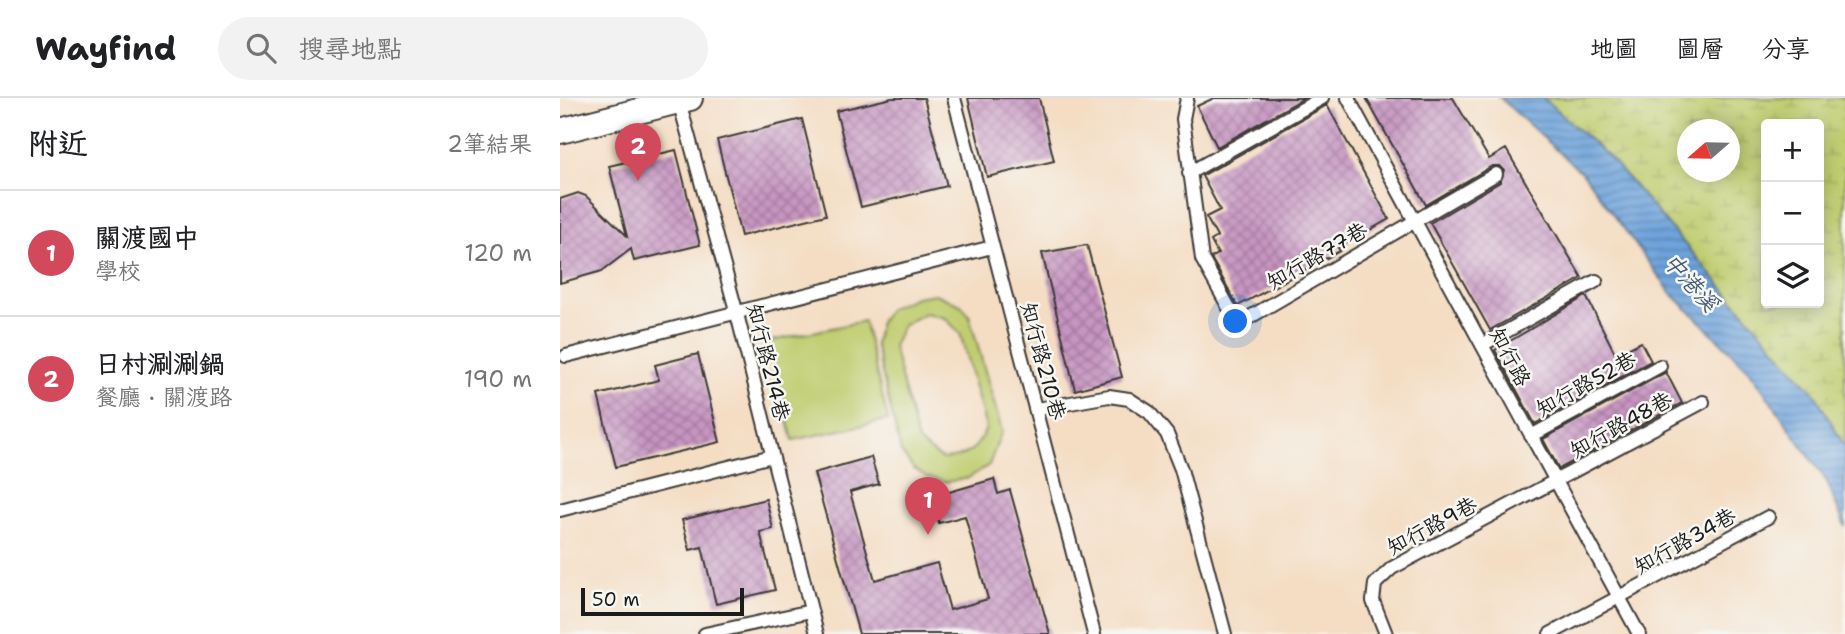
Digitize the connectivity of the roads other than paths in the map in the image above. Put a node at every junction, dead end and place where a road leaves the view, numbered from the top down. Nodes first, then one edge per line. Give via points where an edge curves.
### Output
1 (954, 98) edge
2 (1187, 98) edge
3 (1322, 98) edge
4 (1348, 98) edge
5 (684, 99) edge
6 (560, 131) edge
7 (1189, 173) junction
8 (1496, 174) dead end
9 (1415, 222) junction
10 (992, 247) junction
11 (1596, 281) dead end
12 (737, 314) junction
13 (1482, 345) junction
14 (566, 356) dead end
15 (1660, 366) dead end
16 (1703, 402) dead end
17 (1037, 408) junction
18 (1531, 436) junction
19 (772, 456) junction
20 (1557, 482) junction
21 (560, 510) edge
22 (1768, 517) dead end
23 (1620, 599) junction
24 (811, 611) junction
25 (705, 634) edge
26 (817, 634) edge
27 (1094, 634) edge
28 (1226, 634) edge
29 (1386, 634) edge
30 (1550, 634) edge
31 (1639, 634) edge

1 - 10 lane, 知行路210巷
2 - 7 lane via 1183,119
3 - 7 lane
4 - 9 lane, 知行路
5 - 6 street
5 - 12 lane, 知行路214巷
7 - 9 lane, 知行路77巷 via 1202,259 1238,324
8 - 9 lane, 知行路77巷
9 - 13 lane, 知行路
10 - 12 lane
10 - 17 lane, 知行路210巷
11 - 13 lane
12 - 14 lane
12 - 19 lane, 知行路214巷
13 - 18 lane, 知行路
15 - 18 lane, 知行路52巷
16 - 20 lane, 知行路48巷
17 - 27 lane, 知行路210巷
17 - 28 lane via 1109,396 1129,399 1149,412 1167,434 1181,469
18 - 20 lane, 知行路
19 - 21 lane
19 - 24 lane, 知行路214巷
20 - 23 lane, 知行路
20 - 29 lane, 知行路9巷 via 1392,568 1375,584 1373,601
22 - 23 lane, 知行路34巷
23 - 30 lane, 知行路34巷
23 - 31 lane, 知行路
24 - 25 lane
24 - 26 lane, 知行路214巷

